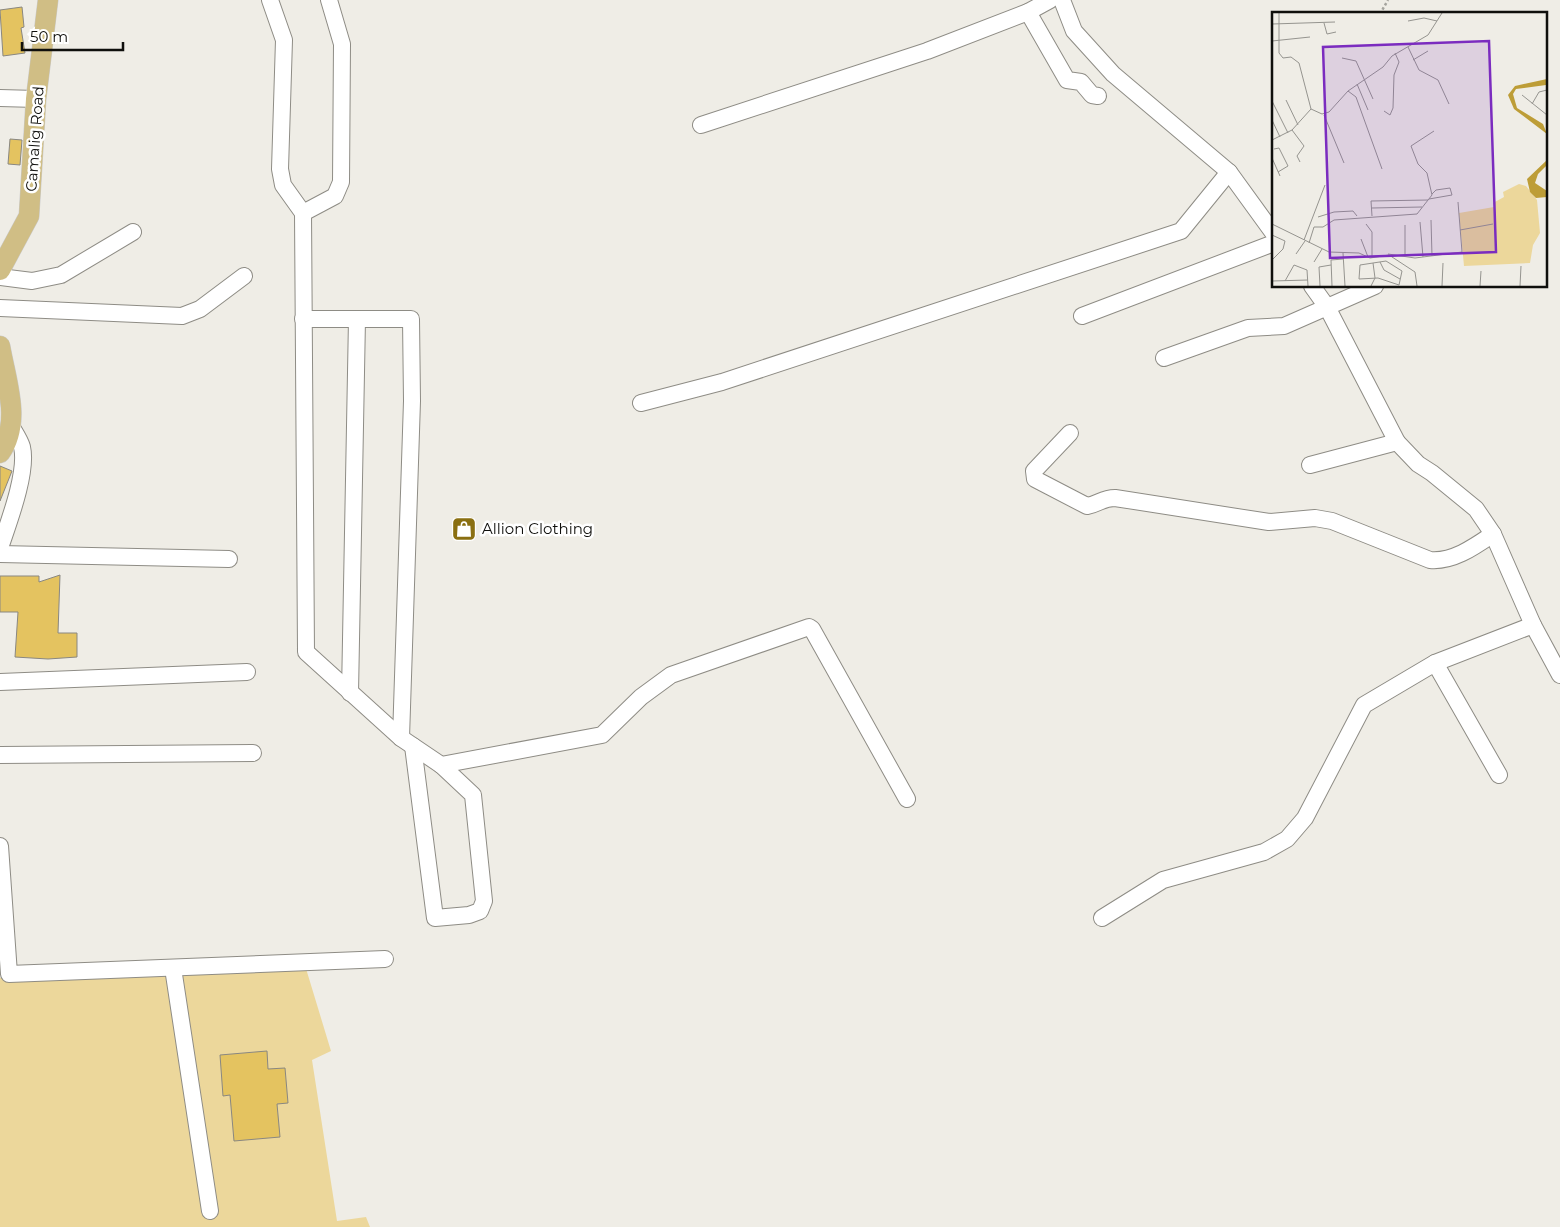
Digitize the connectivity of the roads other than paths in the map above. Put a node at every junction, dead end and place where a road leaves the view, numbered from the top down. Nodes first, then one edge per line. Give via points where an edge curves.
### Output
1 (48, 0) edge
2 (270, 0) edge
3 (329, 0) edge
4 (1050, 0) edge
5 (1062, 0) edge
6 (1028, 12) junction
7 (1098, 96) dead end
8 (0, 98) edge
9 (36, 99) junction
10 (701, 125) dead end
11 (1228, 172) junction
12 (303, 213) junction
13 (1272, 231) edge
14 (133, 232) dead end
15 (1272, 244) edge
16 (0, 270) edge
17 (244, 276) dead end
18 (0, 277) edge
19 (1313, 288) edge
20 (1370, 288) edge
21 (1327, 307) junction
22 (0, 308) edge
23 (1082, 316) dead end
24 (303, 319) junction
25 (357, 319) junction
26 (0, 346) edge
27 (1164, 358) dead end
28 (641, 403) dead end
29 (11, 426) junction
30 (1070, 432) dead end
31 (1397, 442) junction
32 (0, 453) edge
33 (1310, 465) dead end
34 (1493, 534) junction
35 (0, 548) edge
36 (0, 554) edge
37 (229, 559) dead end
38 (1533, 625) junction
39 (1435, 663) junction
40 (247, 672) dead end
41 (1560, 675) edge
42 (0, 682) edge
43 (350, 693) junction
44 (407, 742) junction
45 (253, 753) dead end
46 (0, 755) edge
47 (440, 765) junction
48 (1499, 775) dead end
49 (907, 799) dead end
50 (0, 846) edge
51 (1102, 918) dead end
52 (385, 959) dead end
53 (173, 968) junction
54 (210, 1211) dead end

1 - 9 main road, Camalig Road
2 - 12 street via 284,40 280,169 284,185
3 - 12 street via 342,44 341,182 335,196
4 - 6 street
5 - 11 street via 1074,31 1113,74
6 - 7 street via 1067,80 1081,82 1092,95
6 - 10 street via 927,50
8 - 9 street
9 - 16 main road, Camalig Road via 29,216
11 - 13 street
11 - 28 street via 1181,231 722,382
12 - 24 street
14 - 18 street via 61,275 32,281
15 - 23 street
17 - 22 street via 200,309 182,316
19 - 21 street
20 - 21 street
21 - 27 street via 1284,326 1248,328
21 - 31 street
24 - 25 street
24 - 43 street via 306,652
25 - 43 street
25 - 44 street via 411,319
26 - 29 main road
29 - 32 main road
29 - 35 street via 22,448 22,461 17,497
30 - 34 street via 1034,471 1035,479 1087,506 1095,505 1104,498 1115,498 1269,522 1315,518 1332,521 1430,560 1442,561 1473,548
31 - 33 street
31 - 34 street via 1418,464 1476,509
34 - 38 street
36 - 37 street
38 - 39 street
38 - 41 street
39 - 48 street
39 - 51 street via 1360,710 1305,818 1287,838 1264,852 1162,880
40 - 42 street
43 - 44 street
44 - 47 street
44 - 47 street via 435,918 469,915 480,911 484,902 473,795
45 - 46 street
47 - 49 street via 602,735 641,697 671,675 809,627
50 - 53 street via 9,974
52 - 53 street
53 - 54 street

